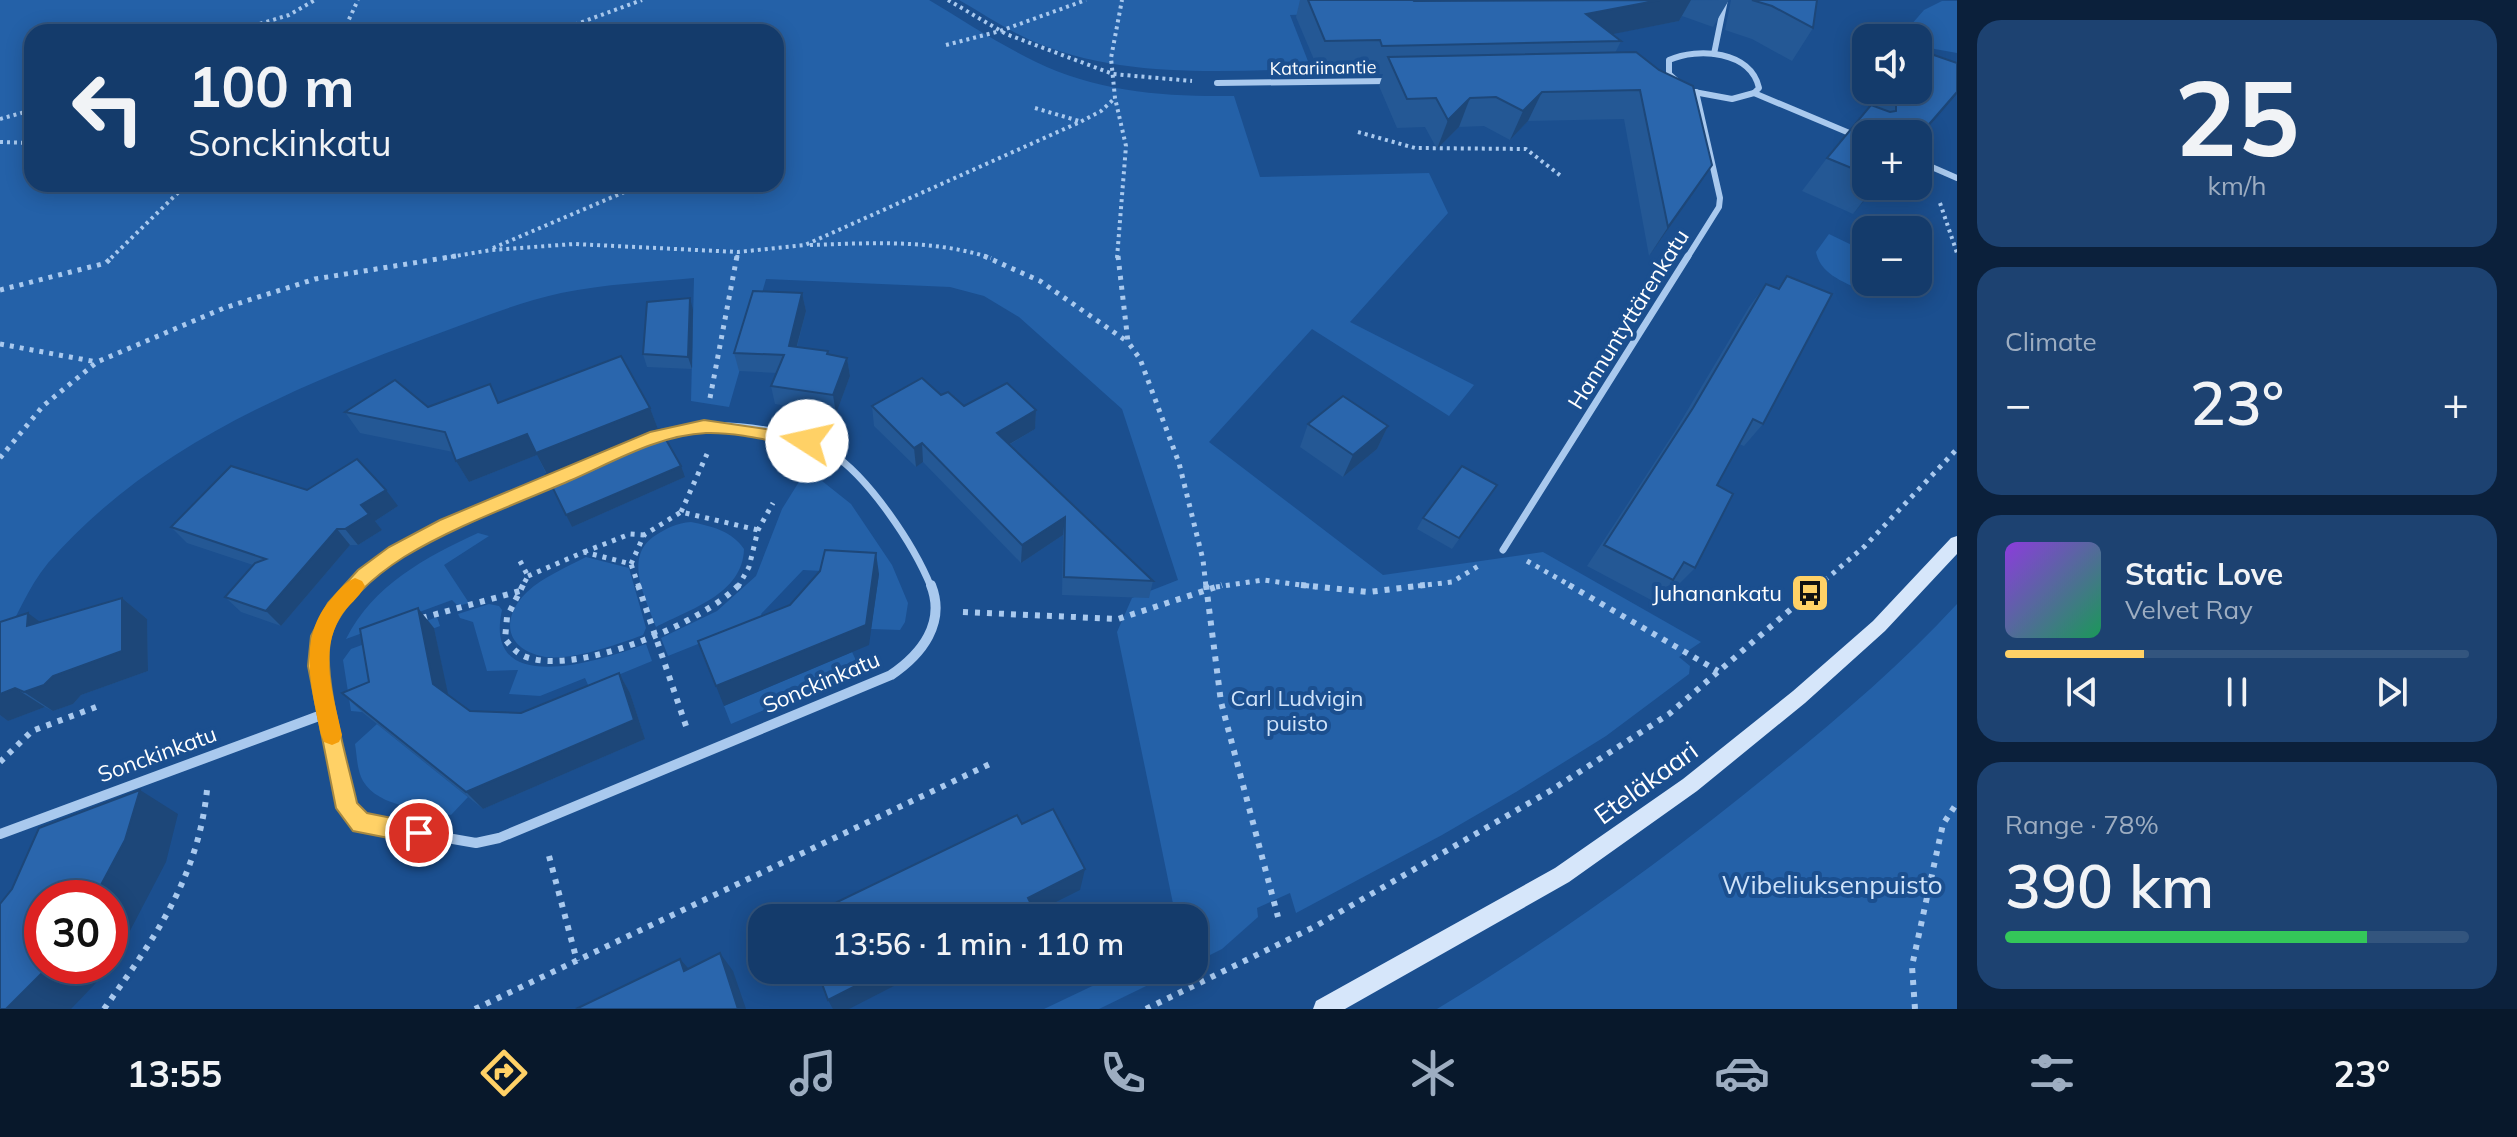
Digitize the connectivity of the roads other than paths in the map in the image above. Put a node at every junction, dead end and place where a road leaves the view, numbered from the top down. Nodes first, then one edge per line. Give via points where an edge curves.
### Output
1 (1725, 0) edge
2 (1714, 54) junction
3 (1654, 74) edge
4 (1669, 74) junction
5 (1394, 81) edge
6 (1217, 83) road end
7 (1696, 92) junction
8 (1754, 93) junction
9 (1852, 134) edge
10 (1932, 167) edge
11 (1954, 176) edge
12 (1957, 543) edge
13 (1503, 550) road end
14 (327, 713) junction
15 (0, 834) edge
16 (1324, 1009) edge

1 - 2 street
2 - 4 street via 1676,55 1667,66
2 - 8 street via 1739,62 1756,75 1759,88
3 - 4 street
4 - 7 street
5 - 6 street, Katariinantie
7 - 8 street via 1736,99
7 - 13 street, Hannuntyttärenkatu via 1719,207
8 - 9 street
10 - 11 street
12 - 16 main road, Eteläkaari via 1879,626 1690,785 1562,875
14 - 14 street, Sonckinkatu via 318,666 321,636 335,609 395,553 599,459 657,436 704,426 807,441 832,452 882,506 920,561 938,611 923,647 891,675 476,843 361,823 347,808
14 - 15 street, Sonckinkatu

